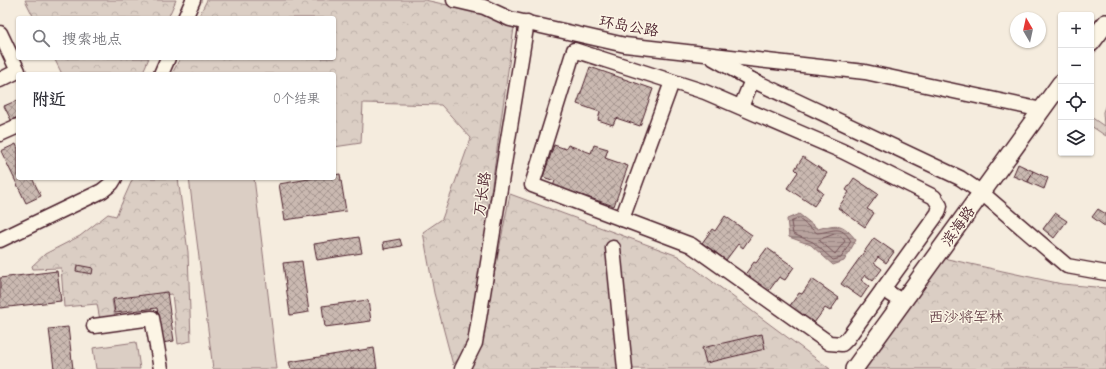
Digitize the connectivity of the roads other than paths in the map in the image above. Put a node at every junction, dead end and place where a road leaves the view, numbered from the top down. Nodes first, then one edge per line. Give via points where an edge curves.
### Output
1 (193, 0) edge
2 (454, 0) edge
3 (485, 4) edge
4 (186, 16) edge
5 (527, 22) junction
6 (1106, 23) edge
7 (0, 33) edge
8 (1094, 39) edge
9 (708, 55) junction
10 (167, 60) edge
11 (161, 72) edge
12 (0, 80) edge
13 (752, 80) junction
14 (672, 82) junction
15 (1060, 84) edge
16 (741, 107) junction
17 (1042, 110) junction
18 (16, 127) edge
19 (0, 134) edge
20 (114, 180) edge
21 (982, 193) junction
22 (622, 219) junction
23 (0, 240) edge
24 (613, 248) dead end
25 (1106, 273) edge
26 (883, 289) junction
27 (903, 302) junction
28 (94, 326) dead end
29 (161, 369) edge
30 (462, 369) edge
31 (624, 369) edge
32 (854, 369) edge

1 - 4 street
2 - 3 street, 环岛公路
3 - 5 street, 环岛公路 via 510,19
5 - 9 street, 环岛公路 via 625,45
5 - 30 street, 万长路 via 475,343
6 - 8 main road
7 - 12 street via 18,71
9 - 13 street
9 - 17 street, 环岛公路 via 865,72
10 - 11 street
13 - 16 street
13 - 21 street via 960,178
14 - 16 street
14 - 22 street
14 - 22 street via 574,50 532,185
15 - 17 main road, 滨海路
16 - 26 street via 842,151 938,200 938,213
17 - 21 main road, 滨海路
18 - 19 street
20 - 23 street via 102,191
21 - 25 street via 1067,266
21 - 27 main road, 滨海路
22 - 26 street via 691,245 829,343 842,344
24 - 31 street
26 - 27 street
27 - 32 main road, 滨海路
28 - 29 street via 152,318

